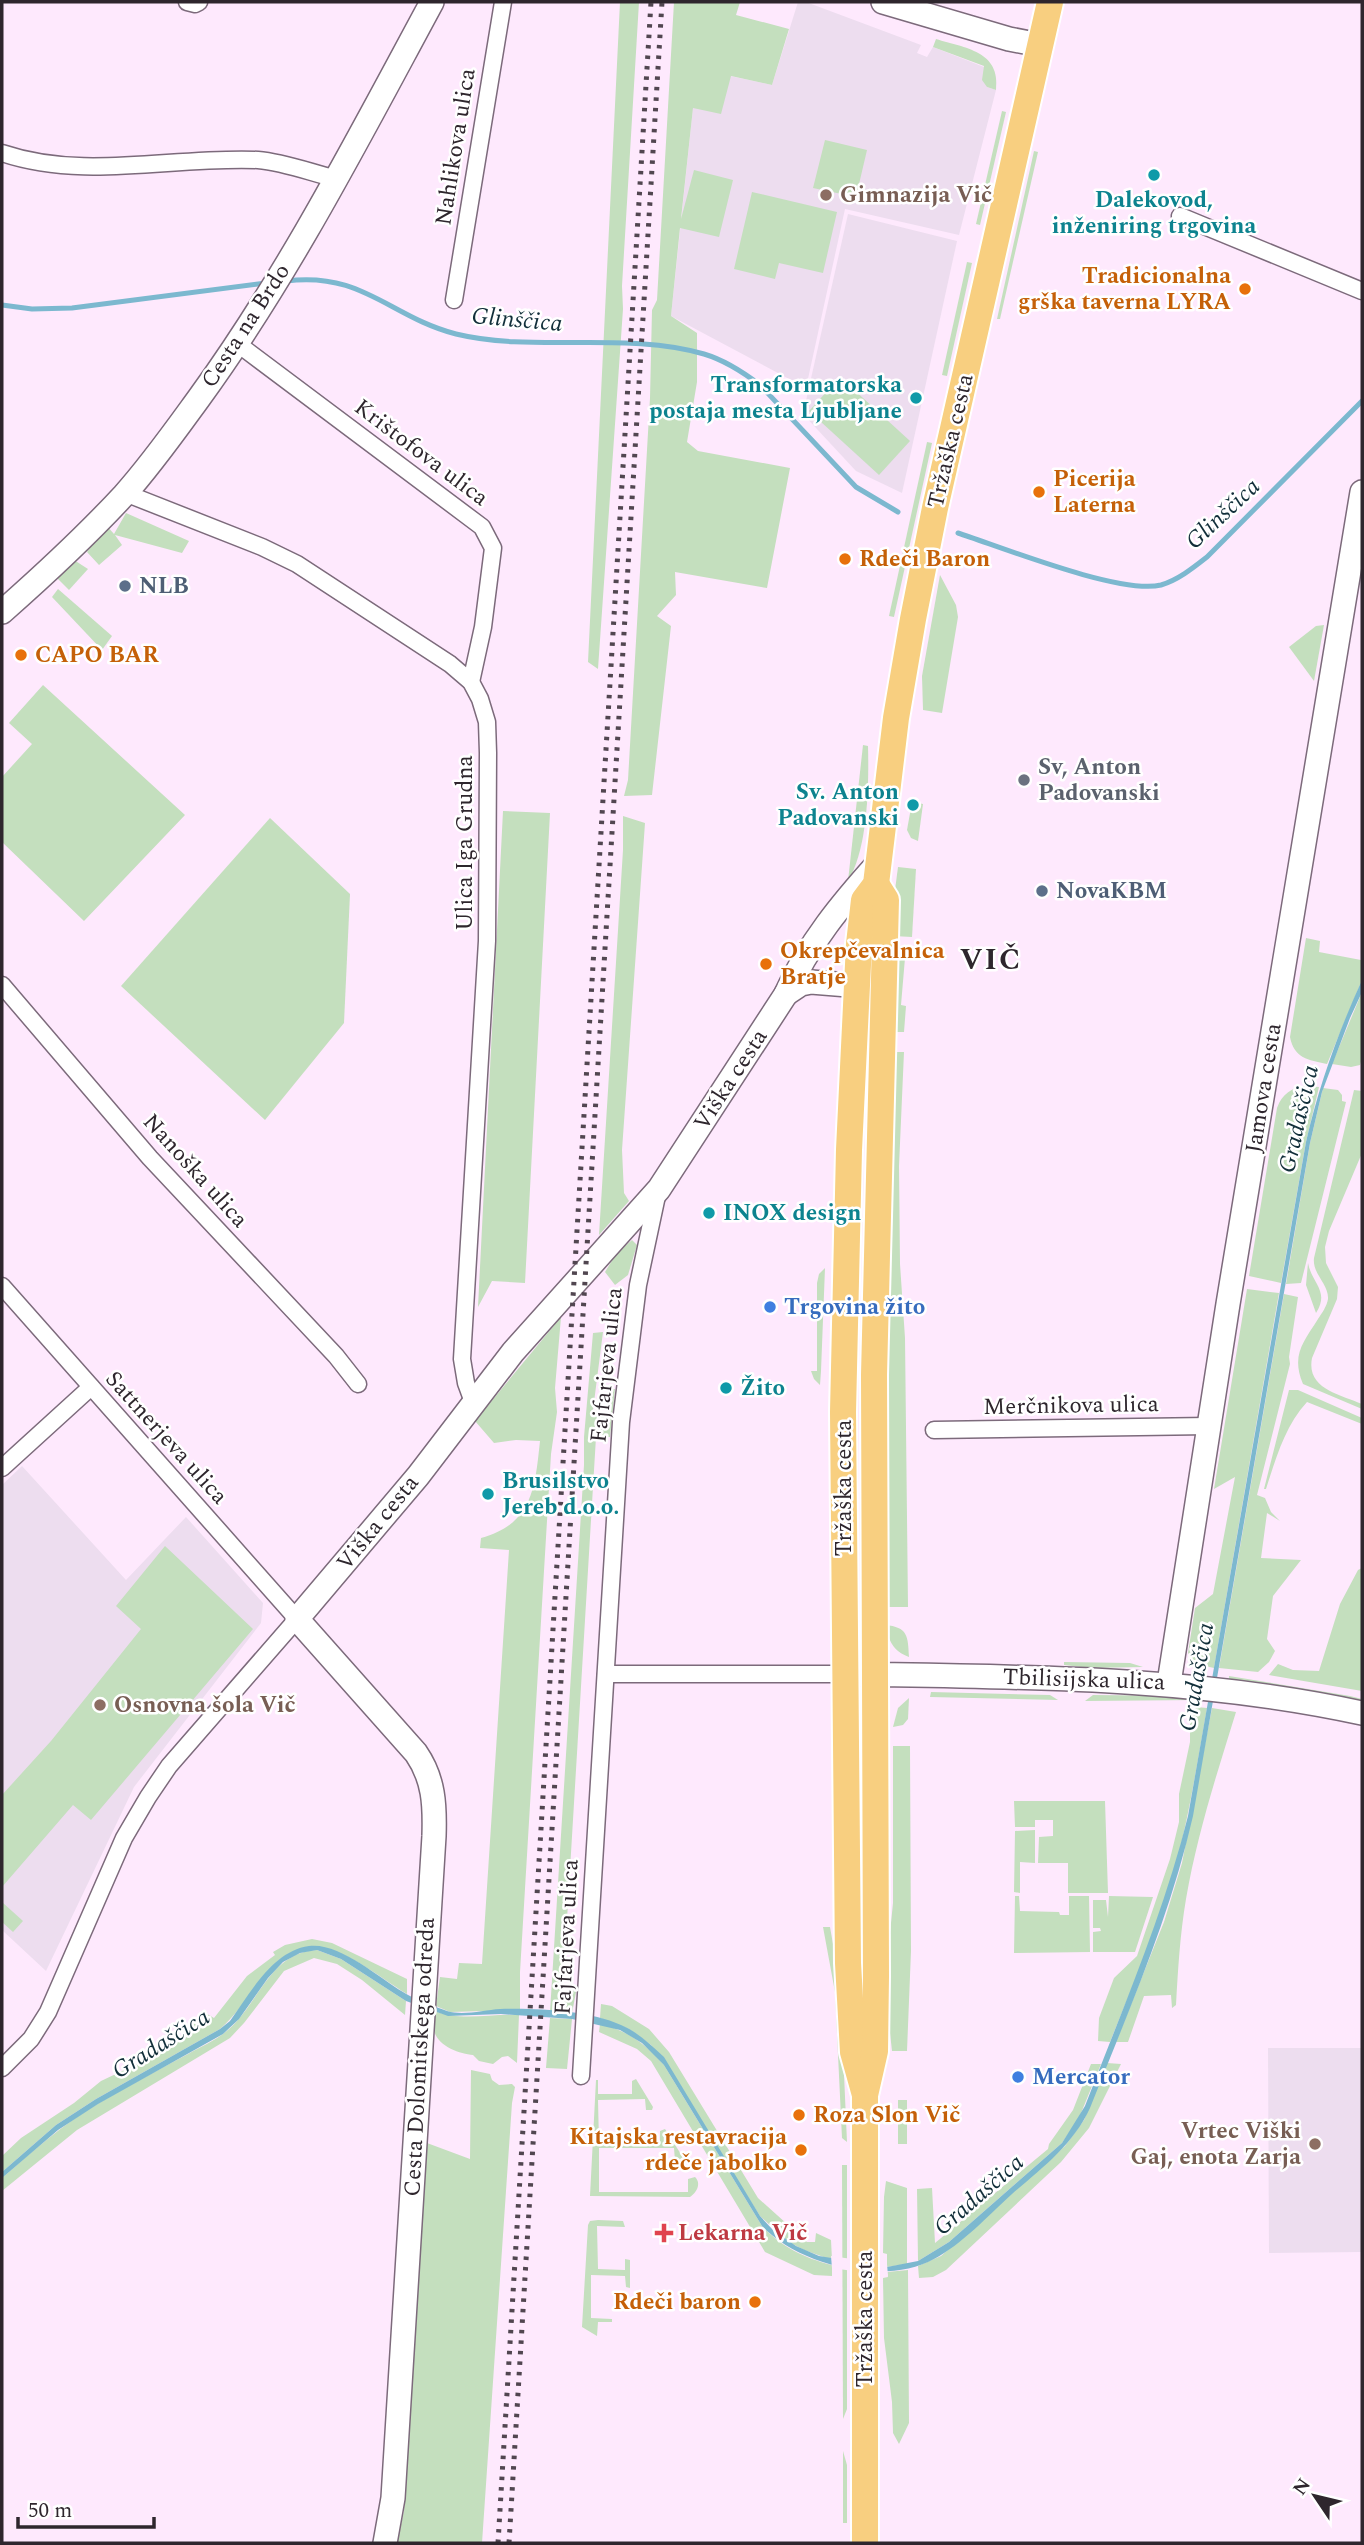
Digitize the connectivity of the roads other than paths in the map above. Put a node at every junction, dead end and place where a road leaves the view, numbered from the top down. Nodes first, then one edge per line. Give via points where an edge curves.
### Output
1 (187, 2) edge
2 (199, 2) edge
3 (432, 2) edge
4 (503, 2) edge
5 (883, 2) edge
6 (1050, 2) edge
7 (1040, 45) junction
8 (2, 153) edge
9 (337, 179) junction
10 (1180, 216) dead end
11 (1362, 291) edge
12 (454, 300) dead end
13 (238, 344) junction
14 (1362, 492) edge
15 (125, 493) junction
16 (3, 609) edge
17 (471, 682) junction
18 (878, 873) junction
19 (2, 985) edge
20 (856, 985) junction
21 (884, 988) junction
22 (786, 995) junction
23 (659, 1189) junction
24 (2, 1286) edge
25 (358, 1384) dead end
26 (91, 1387) junction
27 (473, 1402) junction
28 (1209, 1426) junction
29 (934, 1430) dead end
30 (4, 1463) edge
31 (297, 1619) junction
32 (606, 1674) junction
33 (845, 1674) junction
34 (875, 1675) junction
35 (1169, 1683) junction
36 (1362, 1713) edge
37 (2, 2068) edge
38 (581, 2076) dead end
39 (865, 2095) junction
40 (385, 2543) edge
41 (865, 2543) edge

1 - 2 street
3 - 9 street, Cesta na Brdo
4 - 12 street, Nahlikova ulica
5 - 7 street
6 - 7 main road, Tržaška cesta
7 - 18 main road, Tržaška cesta via 916,606 896,719
8 - 9 street via 23,160 93,167 262,160
9 - 13 street, Cesta na Brdo
10 - 11 street
13 - 15 street, Cesta na Brdo
13 - 17 street, Krištofova ulica via 482,527 493,548
14 - 28 street, Jamova cesta
15 - 16 street, Cesta na Brdo
15 - 17 street, Ulica Iga Grudna via 297,564
17 - 27 street, Ulica Iga Grudna via 486,722 489,856 462,1359
18 - 20 main road, Tržaška cesta via 864,900
18 - 21 main road, Tržaška cesta via 886,900
18 - 22 street, Viška cesta via 834,914 799,964
19 - 25 street, Nanoška ulica via 150,1158
20 - 21 street
20 - 22 street via 804,982
20 - 33 main road, Tržaška cesta via 843,1399
21 - 34 main road, Tržaška cesta via 874,1375
22 - 23 street, Viška cesta
23 - 27 street, Viška cesta via 539,1321
23 - 32 street, Fajfarjeva ulica via 638,1285 627,1368
24 - 26 street, Sattnerjeva ulica
26 - 30 street
26 - 31 street, Sattnerjeva ulica
27 - 31 street, Viška cesta via 418,1476
28 - 29 street, Merčnikova ulica
28 - 35 street, Jamova cesta
31 - 37 street, Viška cesta via 169,1766 148,1797 124,1838 48,2012 31,2039
31 - 40 street, Cesta Dolomitskega odreda via 421,1761 434,1798 394,2490
32 - 33 street
32 - 38 street, Fajfarjeva ulica
33 - 34 street, Tbilisijska ulica
33 - 39 main road, Tržaška cesta via 850,2002 853,2052
34 - 35 street, Tbilisijska ulica
34 - 39 main road, Tržaška cesta via 875,2051
35 - 36 street, Tbilisijska ulica
39 - 41 main road, Tržaška cesta

